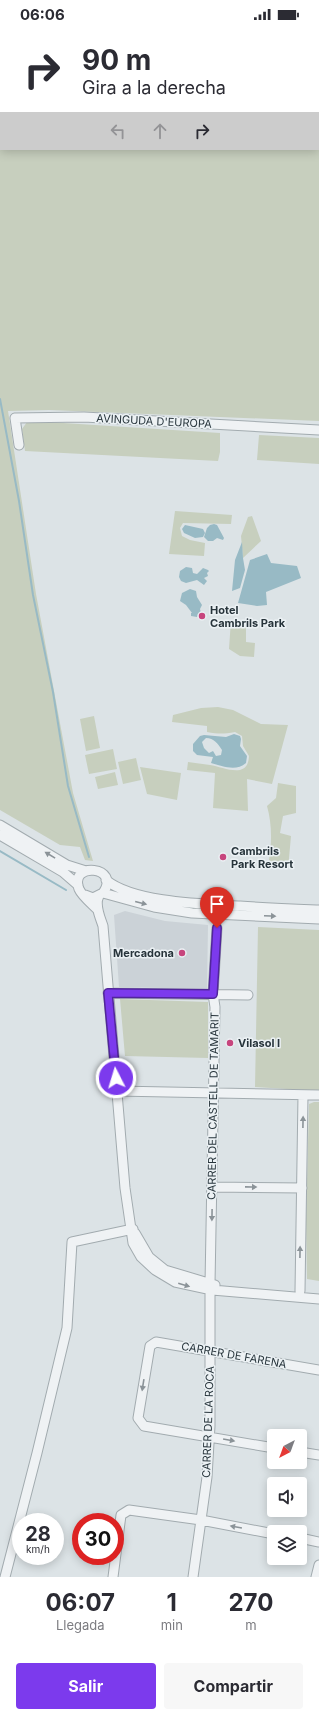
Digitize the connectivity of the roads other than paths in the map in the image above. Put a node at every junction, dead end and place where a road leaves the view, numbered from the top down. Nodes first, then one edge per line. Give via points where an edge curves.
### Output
1 (319, 430) edge
2 (19, 445) dead end
3 (0, 825) edge
4 (0, 835) edge
5 (86, 871) junction
6 (106, 880) junction
7 (78, 885) junction
8 (101, 894) junction
9 (84, 895) junction
10 (319, 910) edge
11 (98, 912) junction
12 (319, 919) edge
13 (217, 928) dead end
14 (108, 993) junction
15 (213, 994) junction
16 (248, 995) dead end
17 (117, 1092) junction
18 (214, 1093) junction
19 (303, 1095) junction
20 (319, 1095) edge
21 (212, 1187) junction
22 (302, 1188) junction
23 (132, 1229) junction
24 (210, 1287) junction
25 (300, 1291) junction
26 (319, 1293) edge
27 (319, 1299) edge
28 (210, 1351) junction
29 (319, 1370) edge
30 (210, 1437) junction
31 (267, 1447) edge
32 (307, 1453) edge
33 (319, 1455) edge
34 (201, 1520) junction
35 (267, 1533) edge
36 (307, 1539) edge
37 (319, 1542) edge
38 (319, 1564) edge
39 (5, 1577) edge
40 (113, 1577) edge
41 (193, 1577) edge
42 (316, 1577) edge

1 - 2 street, AVINGUDA D'EUROPA via 84,417 15,418
5 -> 3 street via 67,865
4 - 7 street via 63,872
5 - 6 street via 98,871
5 - 7 street via 79,878
6 - 8 street via 106,887
6 - 10 street via 115,887 129,892 174,902
7 - 9 street
8 - 9 street via 90,898
8 - 11 street via 97,900
8 -> 12 street via 154,907 192,912
9 - 11 street
11 - 14 street via 103,926
13 - 15 street, CARRER DEL CASTELL DE TAMARIT
14 - 15 street
14 - 17 street
15 - 16 street
15 - 18 street, CARRER DEL CASTELL DE TAMARIT
17 - 18 street
17 - 23 street via 128,1216
18 - 19 street
18 - 21 street, CARRER DEL CASTELL DE TAMARIT
19 - 20 street
22 -> 19 street
21 -> 22 street
21 -> 24 street, CARRER DEL CASTELL DE TAMARIT
25 -> 22 street
23 - 24 street via 133,1243 141,1257 155,1270 175,1282
23 - 39 street via 72,1242 67,1328
24 - 25 street
24 - 27 street
24 - 28 street, CARRER DE LA ROCA
25 - 26 street
28 - 29 street, CARRER DE FARENA
28 - 30 street, CARRER DE LA ROCA
28 -> 30 street, CARRER DE FARENA via 156,1342 150,1346 138,1418 144,1426
30 -> 31 street
30 - 34 street, CARRER DE LA ROCA
32 - 33 street
35 -> 34 street
34 - 40 street via 129,1510 121,1515
34 - 41 street, CARRER DE LA ROCA
36 - 37 street
38 - 42 street

